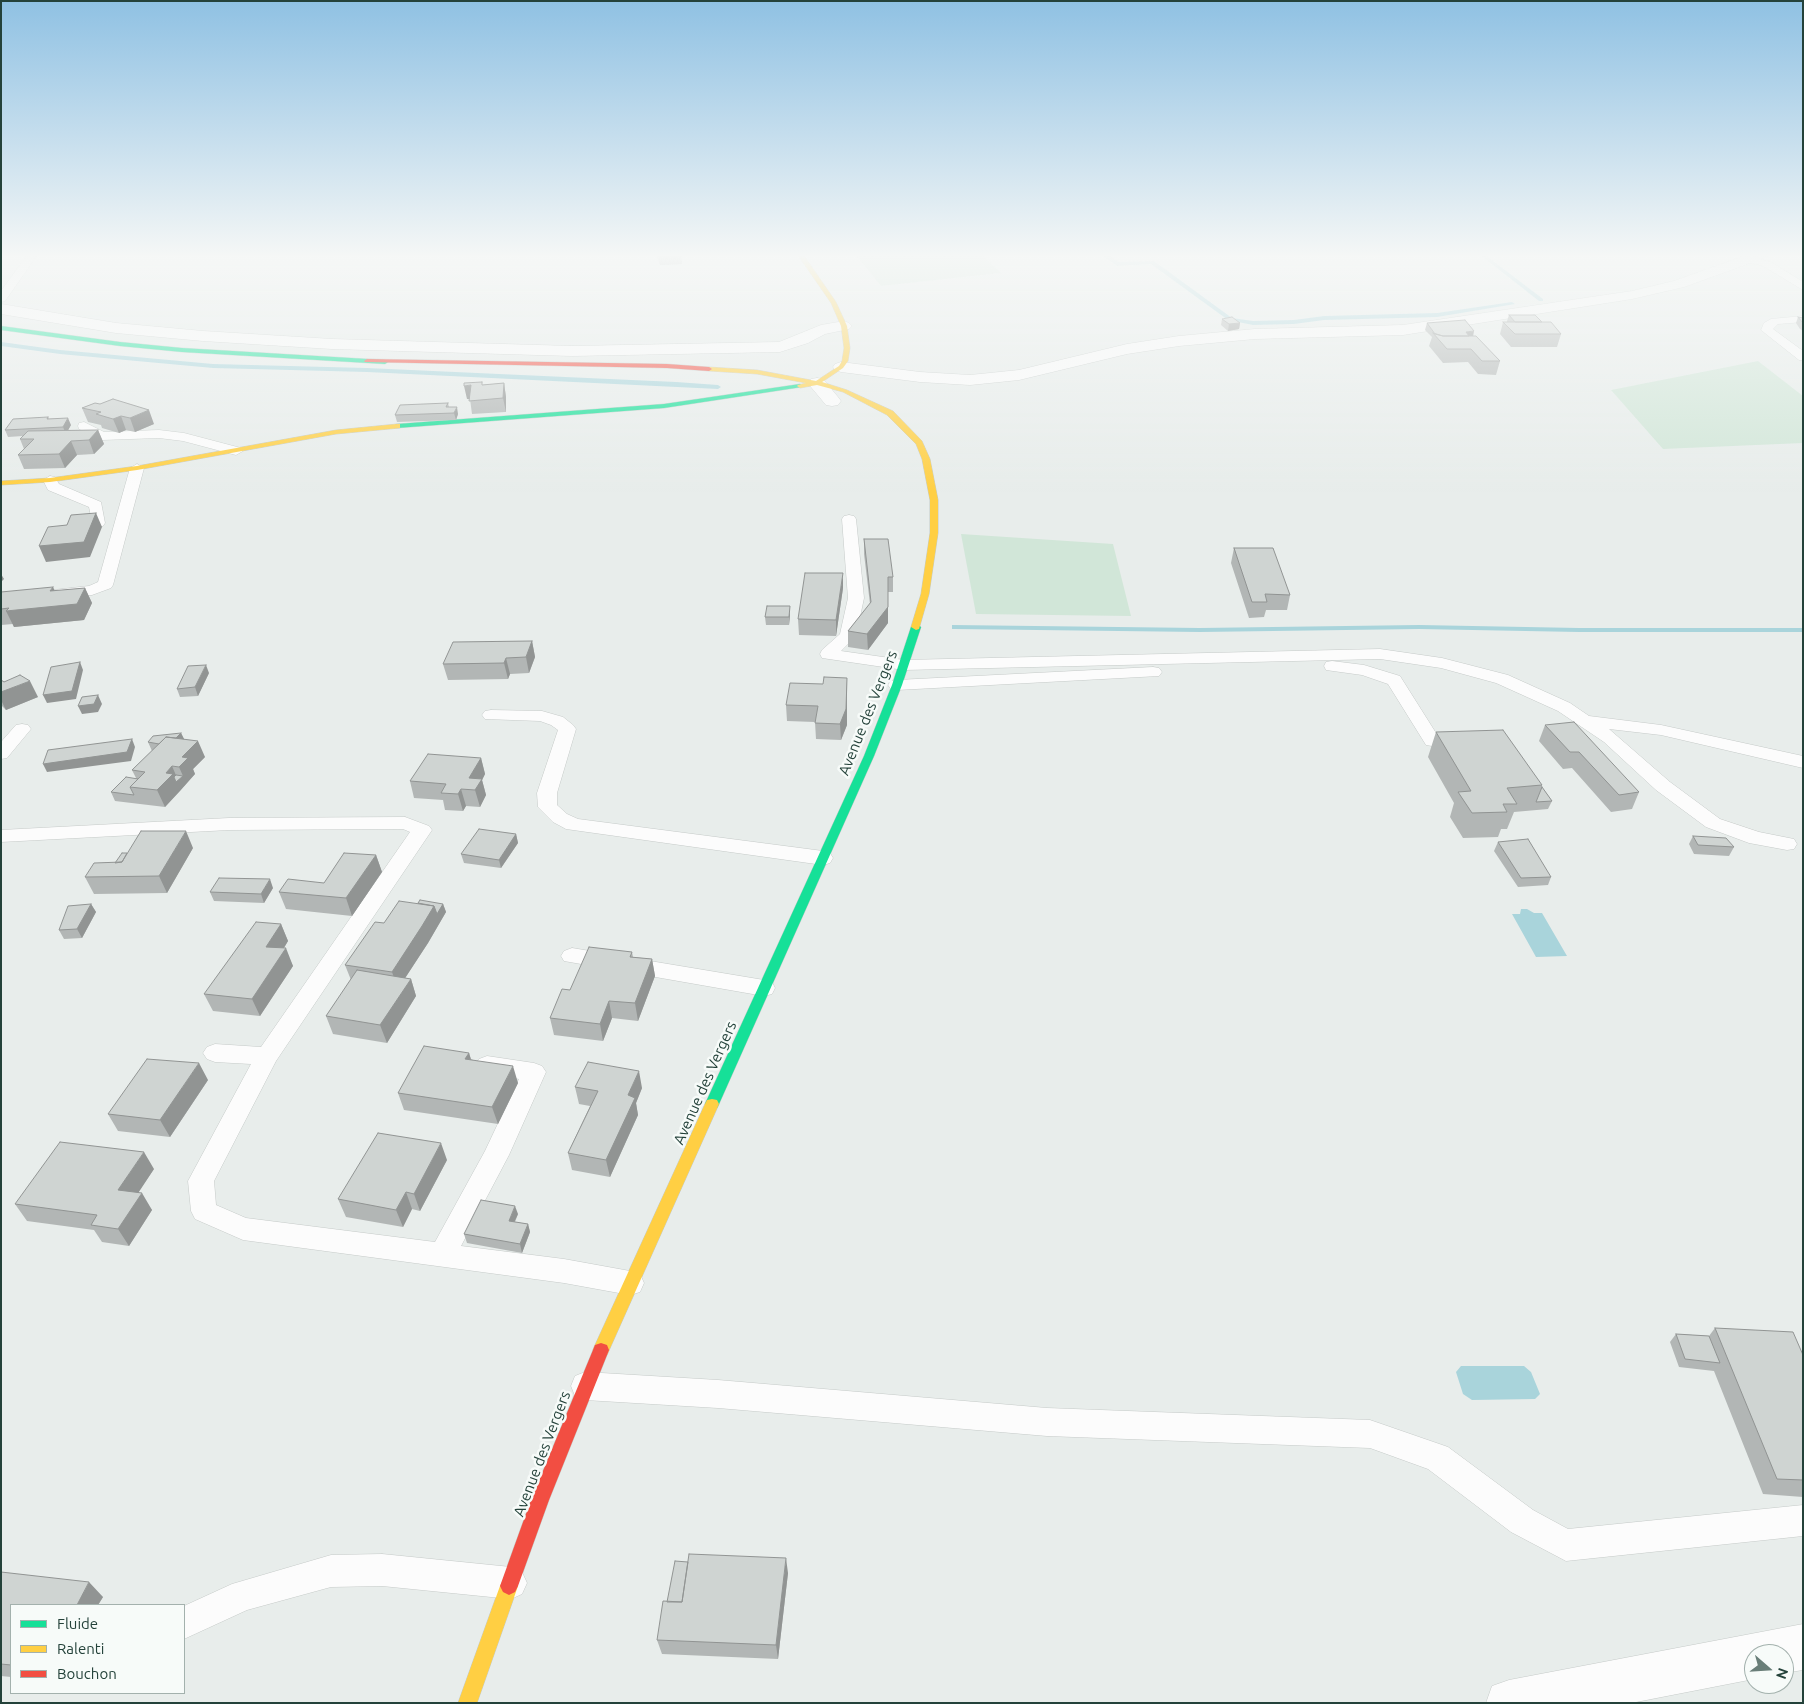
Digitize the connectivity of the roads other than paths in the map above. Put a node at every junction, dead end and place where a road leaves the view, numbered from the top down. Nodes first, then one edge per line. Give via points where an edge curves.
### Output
1 (46, 334) edge
2 (176, 334) edge
3 (814, 334) edge
4 (845, 334) edge
5 (1273, 334) edge
6 (1772, 334) edge
7 (1803, 356) edge
8 (367, 361) junction
9 (841, 367) junction
10 (817, 383) junction
11 (789, 388) junction
12 (839, 404) joint
13 (84, 426) edge
14 (236, 451) junction
15 (137, 468) junction
16 (50, 480) junction
17 (1, 483) edge
18 (922, 502) dead end
19 (849, 519) dead end
20 (98, 523) dead end
21 (930, 552) junction
22 (46, 594) edge
23 (904, 665) junction
24 (896, 685) junction
25 (491, 715) dead end
26 (1584, 720) junction
27 (22, 729) dead end
28 (1432, 741) dead end
29 (1, 754) edge
30 (1803, 762) edge
31 (1, 836) edge
32 (1787, 844) dead end
33 (823, 858) junction
34 (572, 956) dead end
35 (764, 988) junction
36 (215, 1053) dead end
37 (267, 1056) junction
38 (484, 1065) edge
39 (442, 1256) junction
40 (630, 1283) junction
41 (585, 1386) junction
42 (1803, 1520) edge
43 (511, 1583) junction
44 (185, 1623) edge
45 (497, 1623) junction
46 (1744, 1658) edge
47 (486, 1685) dead end
48 (467, 1703) edge
49 (1508, 1703) edge

1 - 8 main road via 174,349
2 - 3 street via 332,344 644,351 780,347
4 - 9 main road via 847,355
5 - 9 street via 1127,349 1019,375 970,380
6 - 7 lane
8 - 10 main road via 667,366 757,372
8 - 11 main road via 716,377
9 - 10 main road
10 - 11 main road
10 - 12 street
10 - 21 main road via 845,391 890,413 918,443 930,473 934,500 934,533
11 - 12 main road
11 - 14 main road via 664,406 336,432
13 - 14 lane via 102,436 167,435
14 - 15 main road
15 - 16 main road
15 - 22 lane via 105,586
16 - 17 main road
16 - 20 lane via 53,487 96,505
18 - 21 main road
19 - 23 lane via 856,598 848,636 828,654
21 - 23 main road, Avenue des Vergers via 926,594
23 - 24 main road, Avenue des Vergers
23 - 26 lane via 1380,654 1442,663 1502,679 1564,707
24 - 28 lane via 1305,665 1342,666 1394,680
24 - 33 main road, Avenue des Vergers
25 - 33 lane via 542,716 557,720 567,729 547,793 548,807 573,825
26 - 30 lane via 1660,730
26 - 32 lane via 1713,823 1756,838
27 - 29 lane
31 - 37 lane via 229,824 405,823 422,830
33 - 35 main road, Avenue des Vergers
34 - 35 lane
35 - 40 main road, Avenue des Vergers
36 - 37 lane
37 - 39 lane via 201,1180 204,1211 243,1229
38 - 39 lane via 534,1072 496,1155
39 - 40 lane
40 - 41 main road, Avenue des Vergers
41 - 42 lane via 1047,1422 1370,1434 1437,1457 1522,1521 1566,1545
41 - 43 main road, Avenue des Vergers
43 - 44 lane via 382,1570 331,1571 243,1595
43 - 45 main road, Avenue des Vergers
45 - 47 main road, Avenue des Vergers
45 - 48 main road, Avenue des Vergers
46 - 49 street

